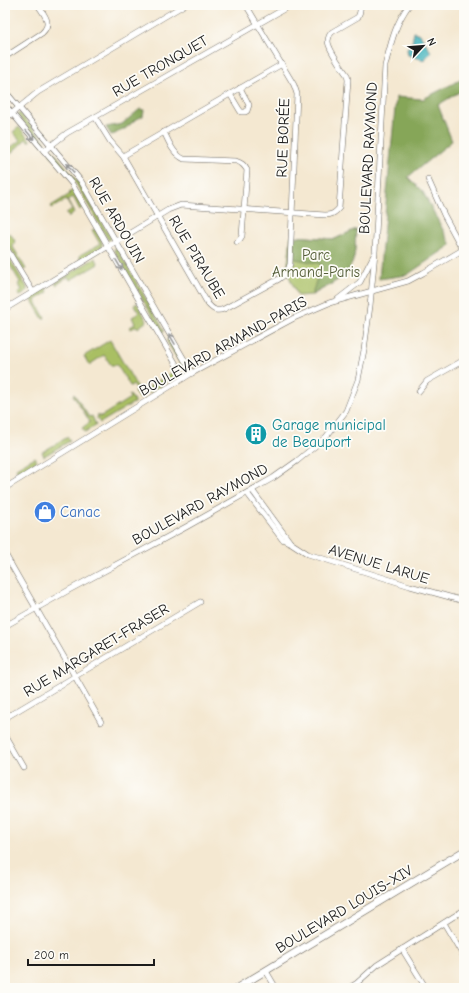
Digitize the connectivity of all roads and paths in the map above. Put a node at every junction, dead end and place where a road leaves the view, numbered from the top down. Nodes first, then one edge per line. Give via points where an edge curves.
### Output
1 (38, 5) edge
2 (184, 5) edge
3 (246, 5) edge
4 (291, 5) edge
5 (360, 5) edge
6 (409, 5) edge
7 (257, 24) junction
8 (5, 57) edge
9 (282, 64) junction
10 (240, 88) junction
11 (5, 91) edge
12 (230, 94) junction
13 (5, 105) edge
14 (19, 107) junction
15 (12, 113) junction
16 (95, 117) junction
17 (5, 119) edge
18 (164, 132) junction
19 (51, 145) junction
20 (44, 151) junction
21 (123, 156) junction
22 (428, 179) dead end
23 (244, 209) junction
24 (292, 213) junction
25 (158, 216) junction
26 (116, 242) junction
27 (237, 242) dead end
28 (5, 246) edge
29 (108, 246) junction
30 (464, 250) edge
31 (375, 252) junction
32 (372, 291) junction
33 (33, 292) junction
34 (336, 301) junction
35 (5, 309) edge
36 (464, 360) edge
37 (192, 373) junction
38 (184, 378) junction
39 (419, 391) dead end
40 (5, 488) edge
41 (252, 490) junction
42 (247, 493) junction
43 (291, 543) junction
44 (5, 554) edge
45 (464, 601) edge
46 (200, 602) dead end
47 (36, 608) junction
48 (5, 626) edge
49 (75, 676) junction
50 (5, 718) edge
51 (101, 722) dead end
52 (5, 735) edge
53 (24, 768) dead end
54 (464, 851) edge
55 (464, 910) edge
56 (444, 923) junction
57 (402, 949) junction
58 (464, 957) edge
59 (266, 971) junction
60 (237, 988) edge
61 (276, 988) edge
62 (348, 988) edge
63 (426, 988) edge

1 - 8 street via 47,19 46,30
2 - 14 street via 38,92
3 - 7 street, RUE BORÉE
4 - 7 street, RUE TRONQUET
5 - 24 street via 358,17 332,32 328,39 329,46 348,80 339,208 330,215
6 - 31 street, BOULEVARD RAYMOND via 402,14 392,38 385,66
7 - 9 street, RUE BORÉE
7 - 16 street, RUE TRONQUET
9 - 10 street
9 - 24 street, RUE BORÉE via 297,94
10 - 12 street
10 - 12 street via 249,105 247,111 242,112
11 - 14 street, RUE ARDOUIN
12 - 18 street
13 - 15 street, RUE ARDOUIN
14 - 15 street
14 - 19 street, RUE ARDOUIN
15 - 17 street
15 -> 20 street, RUE ARDOUIN
16 - 19 street, RUE TRONQUET via 66,133
16 - 21 street, RUE PIRAUBE
18 - 21 street
18 - 23 street via 174,151 184,159 236,161 243,164 247,170
19 - 20 street, RUE TRONQUET
26 -> 19 street, RUE ARDOUIN via 81,181
20 - 29 street, RUE ARDOUIN via 72,184
21 - 25 street, RUE PIRAUBE
22 - 30 street via 444,215
23 - 24 street
23 - 25 street via 181,205
23 - 27 street via 242,236
24 - 25 street, RUE PIRAUBE via 288,271 279,279 216,311 208,304
25 - 26 street
26 - 29 street
37 -> 26 street, RUE ARDOUIN
28 - 33 street
29 - 33 street
29 -> 38 street, RUE ARDOUIN
30 - 32 street, BOULEVARD ARMAND-PARIS via 408,281
31 - 32 street, BOULEVARD RAYMOND
31 - 34 street via 360,282
32 - 34 street, BOULEVARD ARMAND-PARIS
32 - 41 street, BOULEVARD RAYMOND via 358,380 346,411 326,437 297,461
33 - 35 street
34 - 37 street, BOULEVARD ARMAND-PARIS via 294,318
36 - 39 street via 427,381
37 - 38 street, BOULEVARD ARMAND-PARIS
38 - 40 street, BOULEVARD ARMAND-PARIS
41 - 42 street, BOULEVARD RAYMOND
41 - 43 street, AVENUE LARUE
42 - 43 street, AVENUE LARUE via 282,539
42 - 47 street, BOULEVARD RAYMOND
43 - 45 street, AVENUE LARUE via 308,554
44 - 47 street
46 - 49 street, RUE MARGARET-FRASER
47 - 48 street, BOULEVARD RAYMOND
47 - 49 street
49 - 50 street, RUE MARGARET-FRASER
49 - 51 street
52 - 53 street
54 - 59 main road, BOULEVARD LOUIS-XIV
55 - 56 street
56 - 57 street
56 - 58 street
57 - 62 street
57 - 63 street
59 - 60 main road, BOULEVARD LOUIS-XIV
59 - 61 street

